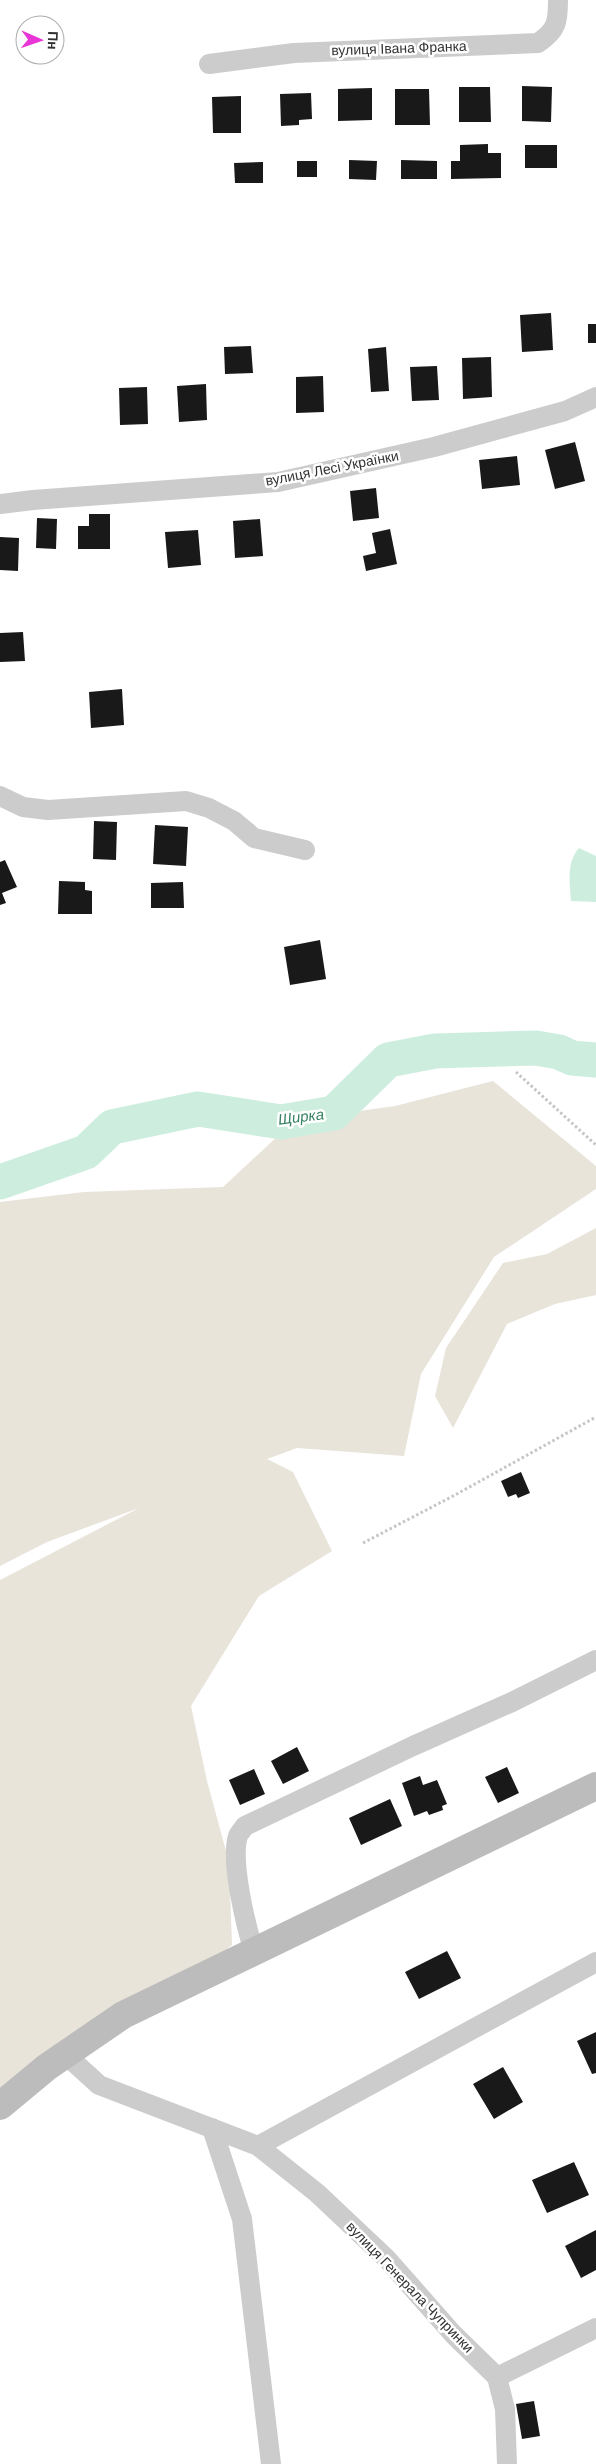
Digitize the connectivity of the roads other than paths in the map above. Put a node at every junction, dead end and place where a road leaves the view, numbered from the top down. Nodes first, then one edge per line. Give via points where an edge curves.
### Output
1 (558, 0) edge
2 (209, 64) dead end
3 (596, 397) edge
4 (0, 504) edge
5 (0, 796) edge
6 (305, 850) dead end
7 (596, 1660) edge
8 (596, 1786) edge
9 (254, 1952) junction
10 (596, 1962) edge
11 (65, 2054) junction
12 (0, 2106) edge
13 (212, 2128) junction
14 (258, 2146) junction
15 (596, 2328) edge
16 (497, 2377) junction
17 (271, 2464) edge
18 (507, 2464) edge

1 - 2 street, вулиця Івана Франка via 558,20 551,35 538,43 304,52
3 - 4 street, вулиця Лесі Українки via 565,412 434,447 278,482
5 - 6 street via 24,807 48,810 186,801 234,821 254,838
7 - 9 street via 245,1826 238,1835 237,1861 243,1915
8 - 9 street
9 - 11 street via 123,2015
10 - 14 street
11 - 12 street
11 - 13 street, вулиця Генерала Чупринки via 99,2085
13 - 14 street, вулиця Генерала Чупринки
13 - 17 street via 242,2219
14 - 16 street, вулиця Генерала Чупринки via 317,2193 387,2260 453,2334
15 - 16 street
16 - 18 street via 505,2409

